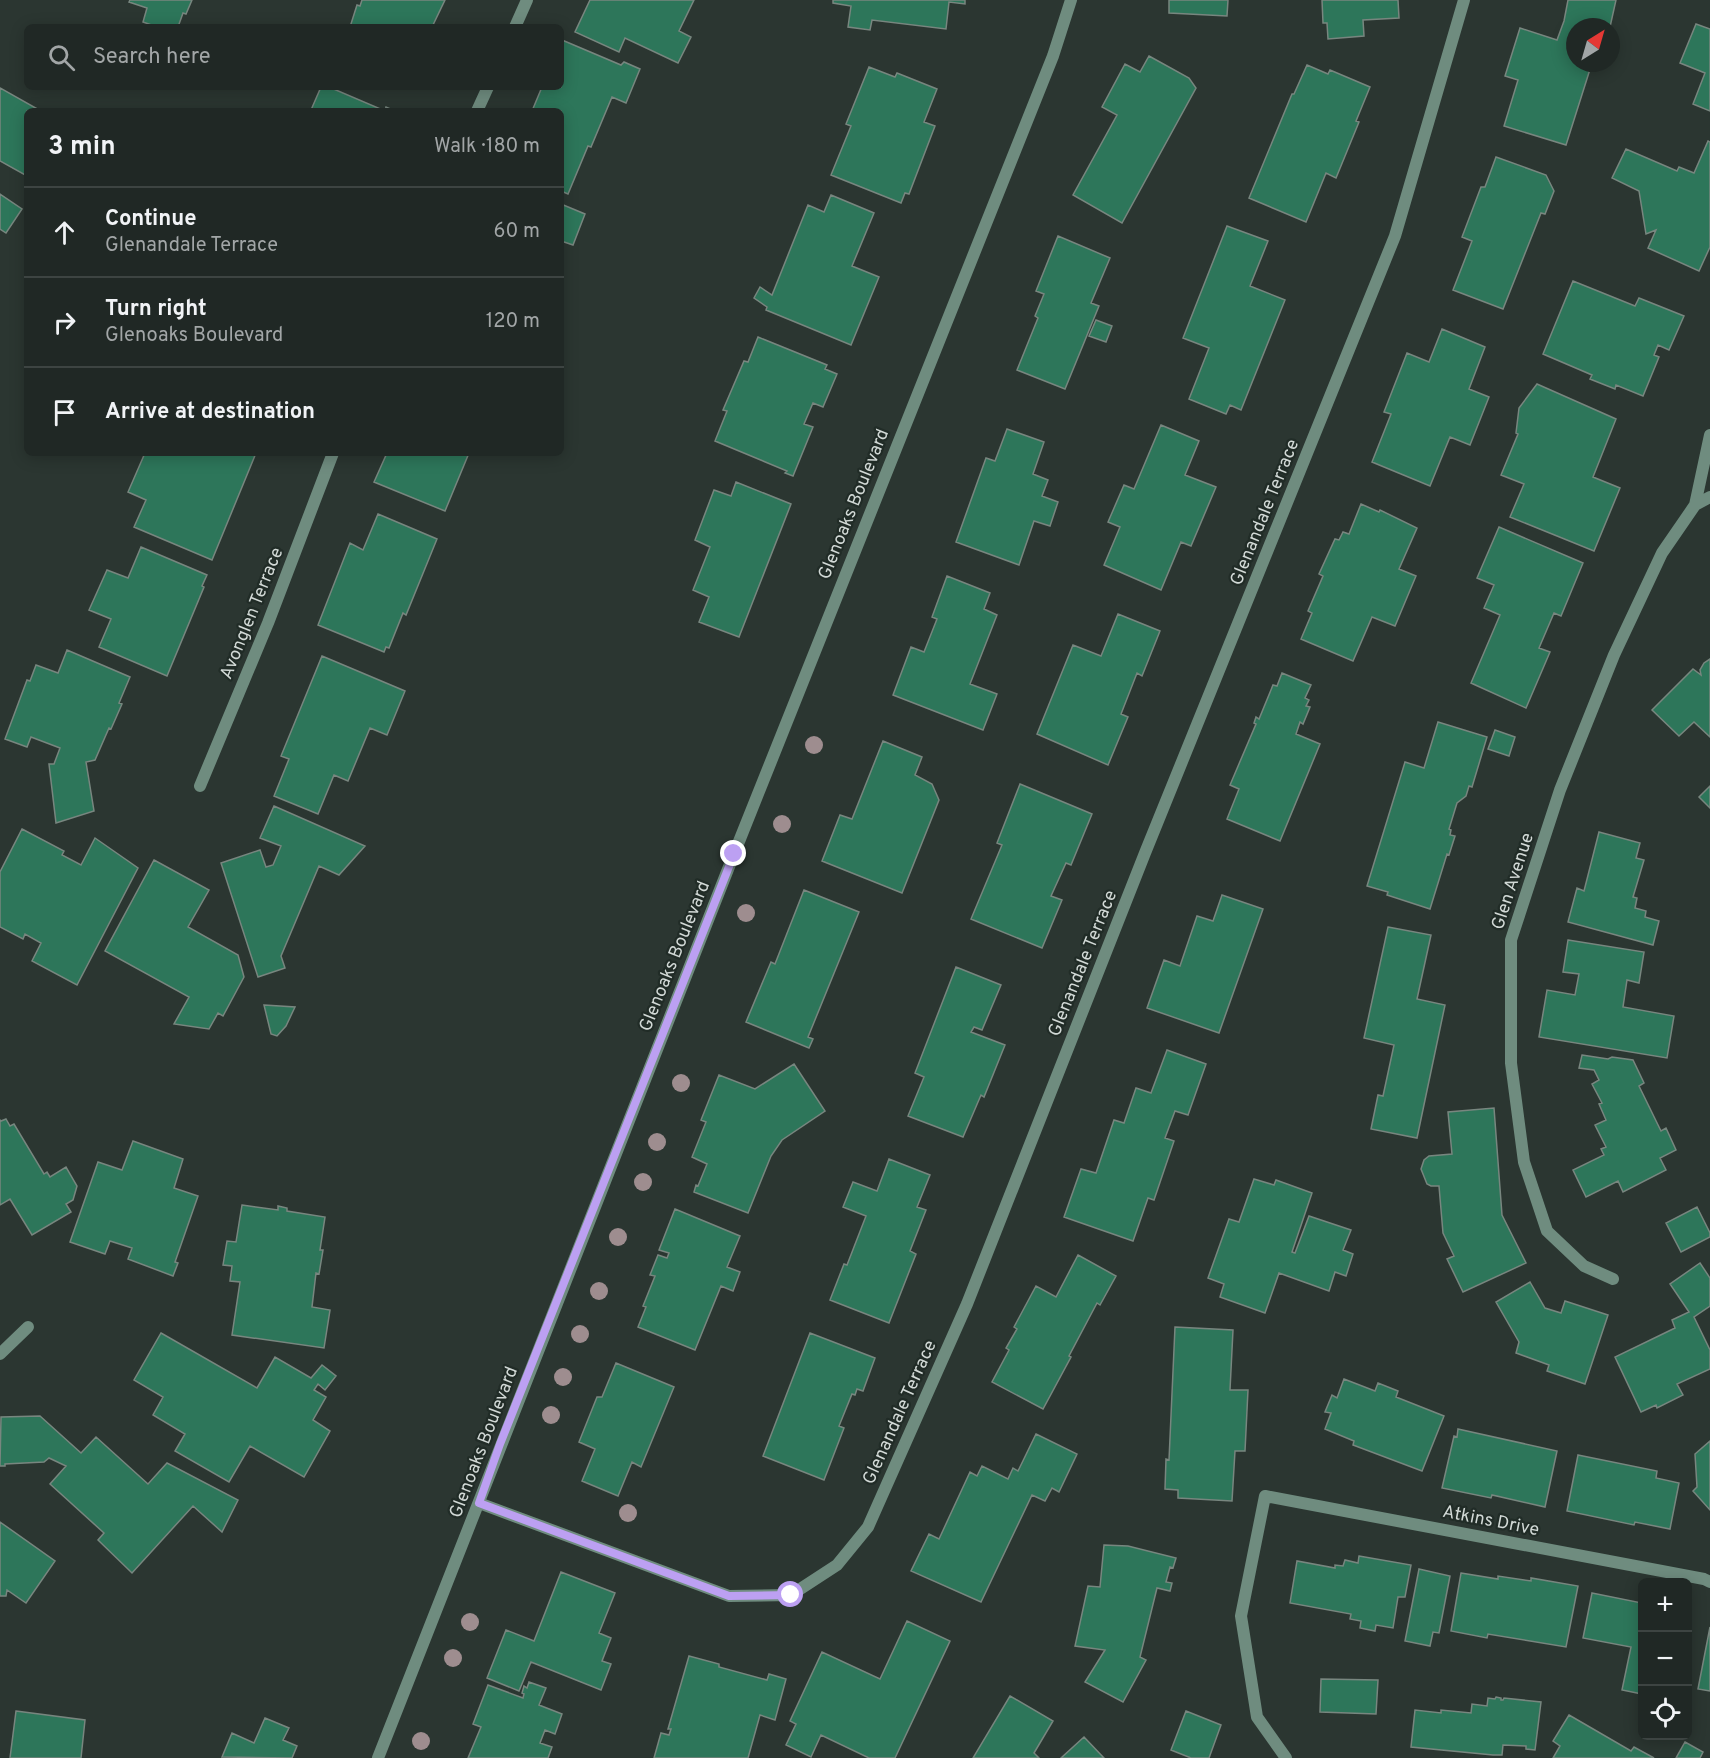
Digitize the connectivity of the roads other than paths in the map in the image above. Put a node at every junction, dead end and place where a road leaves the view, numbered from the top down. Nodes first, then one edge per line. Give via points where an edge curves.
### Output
1 (527, 0) edge
2 (1071, 0) edge
3 (1464, 0) edge
4 (516, 24) edge
5 (487, 90) edge
6 (478, 108) edge
7 (1710, 435) edge
8 (332, 456) edge
9 (1710, 497) edge
10 (1695, 505) junction
11 (200, 786) dead end
12 (1613, 1279) dead end
13 (28, 1328) dead end
14 (0, 1354) edge
15 (479, 1503) junction
16 (1710, 1582) edge
17 (378, 1758) edge
18 (1286, 1758) edge

1 - 4 street
2 - 15 street, Glenoaks Boulevard via 1053,56
3 - 15 street, Glenandale Terrace via 1395,236 967,1304 868,1527 837,1565 791,1595 729,1596
5 - 6 street
7 - 10 street
8 - 11 street, Avonglen Terrace
9 - 10 street, Glen Avenue
10 - 12 street, Glen Avenue via 1662,554 1614,655 1560,790 1511,940 1511,1063 1524,1162 1547,1231 1584,1266
13 - 14 street
15 - 17 street, Glenoaks Boulevard
16 - 18 street, Atkins Drive via 1265,1496 1241,1616 1257,1717

